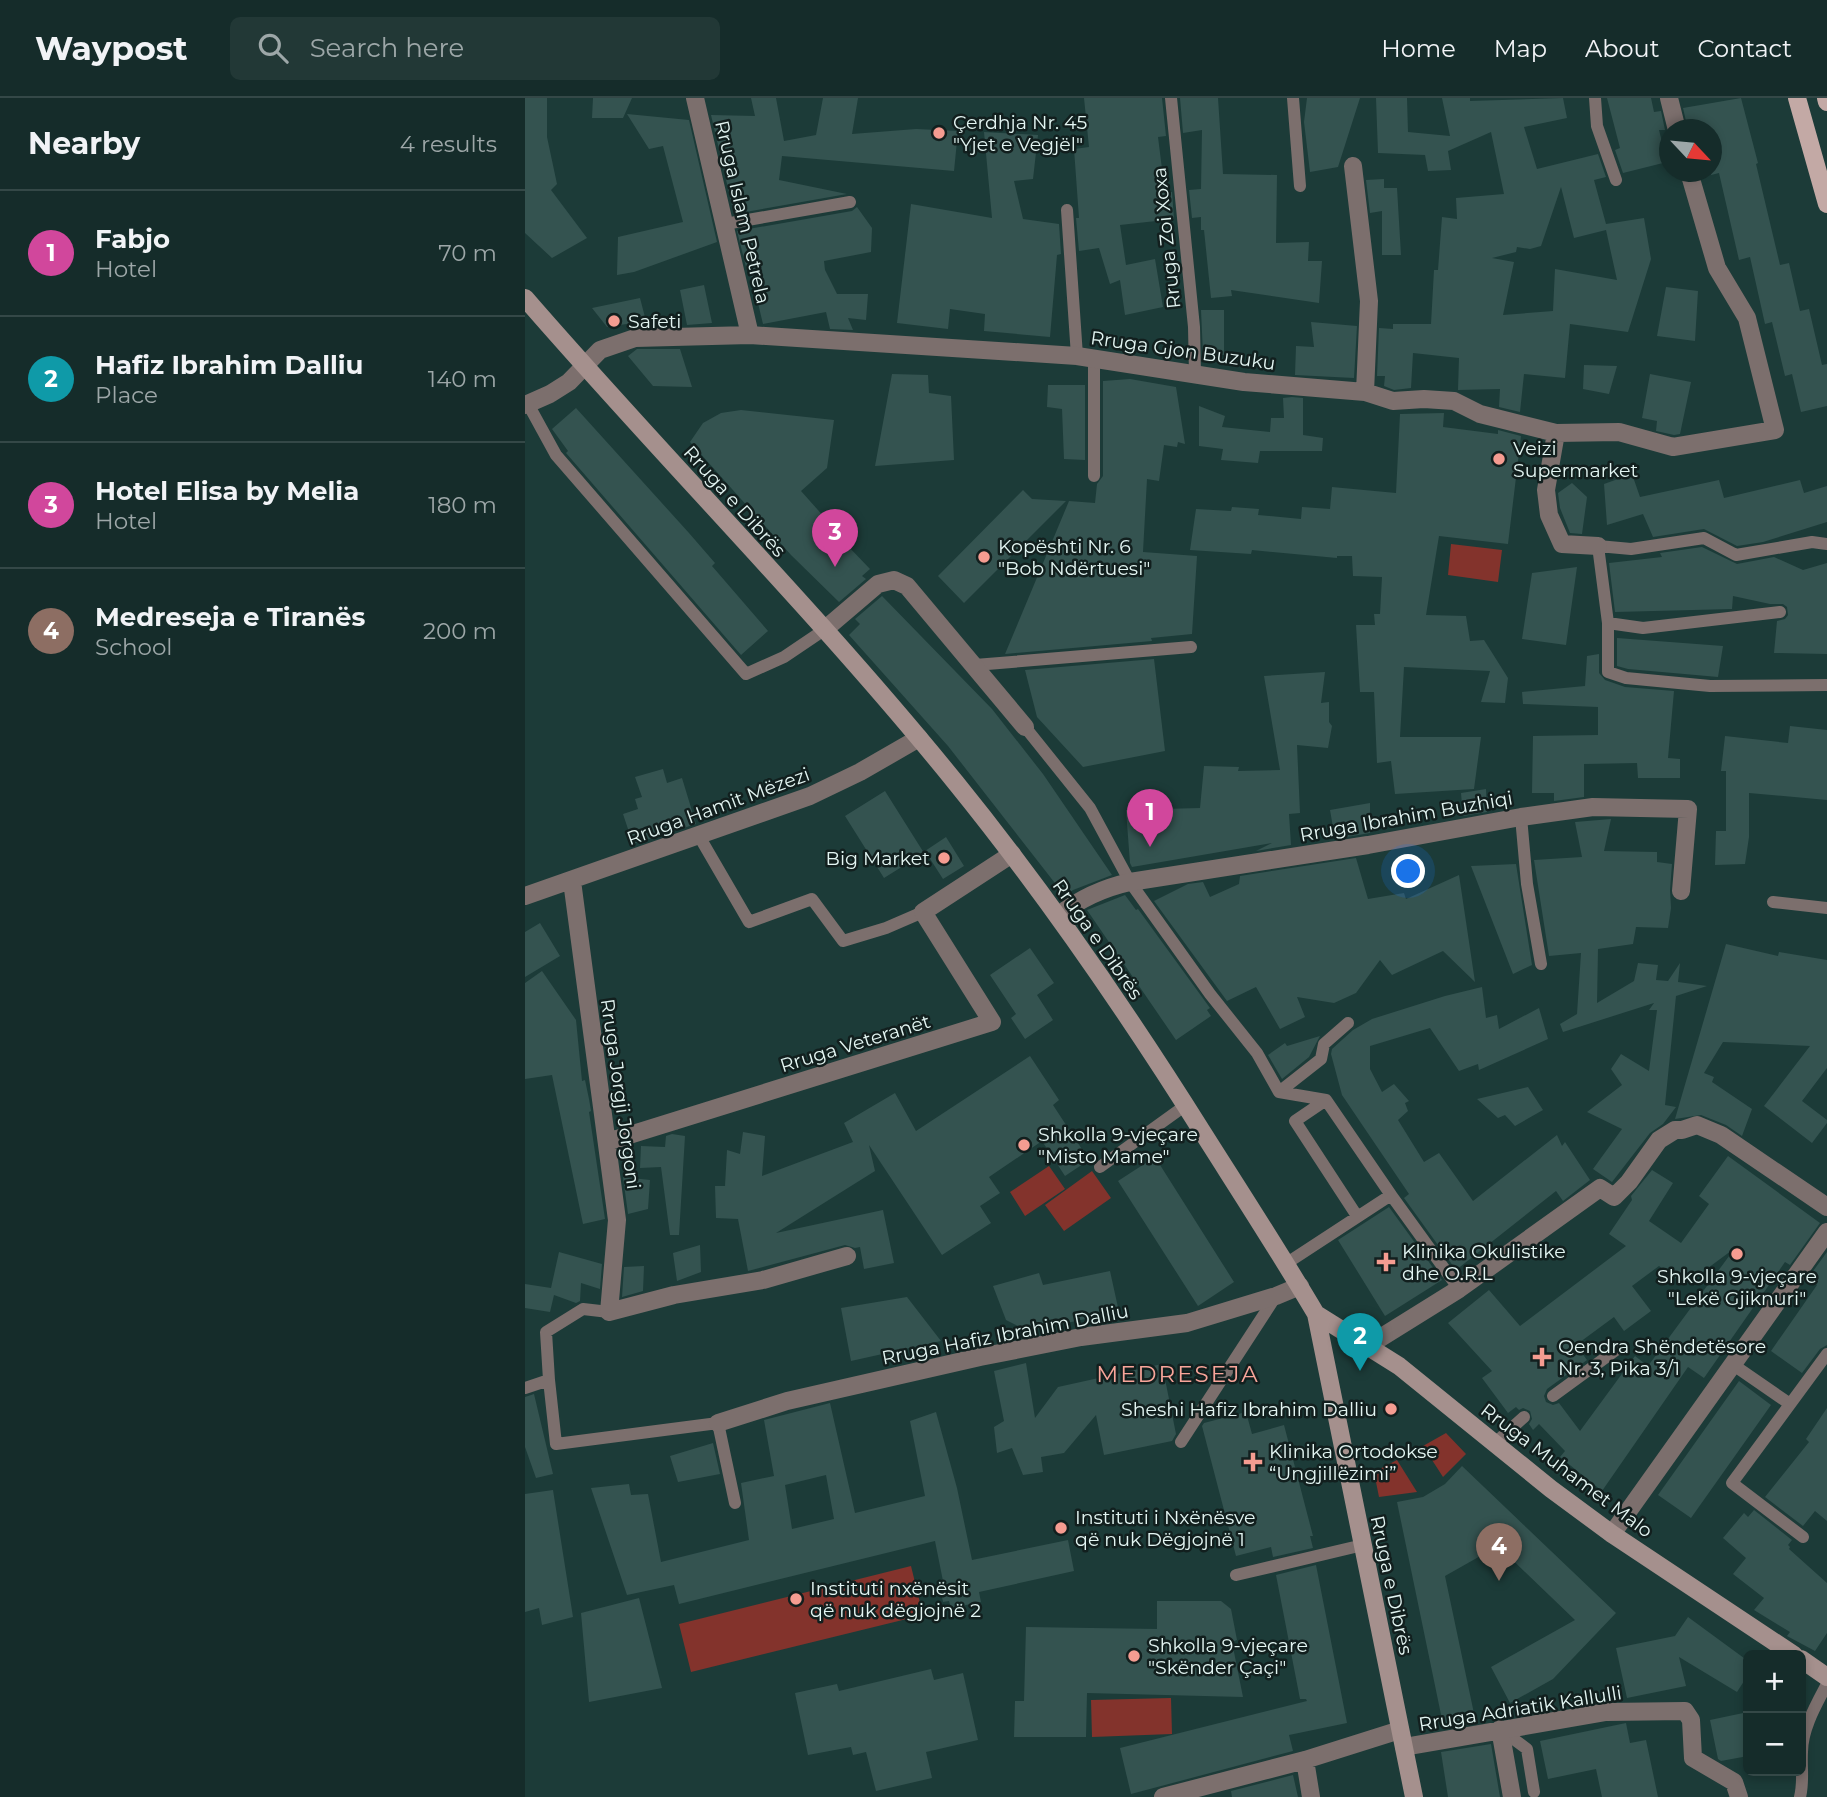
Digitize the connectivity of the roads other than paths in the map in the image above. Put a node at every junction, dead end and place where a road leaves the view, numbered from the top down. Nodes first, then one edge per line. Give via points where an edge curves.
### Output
1 (695, 98) edge
2 (1171, 98) edge
3 (1293, 98) edge
4 (1595, 98) edge
5 (1669, 98) edge
6 (1797, 98) edge
7 (1674, 119) edge
8 (1353, 166) dead end
9 (1616, 180) dead end
10 (1692, 182) edge
11 (1300, 186) dead end
12 (850, 202) dead end
13 (1827, 204) edge
14 (1067, 210) dead end
15 (725, 224) junction
16 (525, 299) edge
17 (750, 335) junction
18 (1085, 357) junction
19 (585, 366) junction
20 (1195, 374) junction
21 (1365, 392) junction
22 (527, 405) edge
23 (1556, 433) junction
24 (1094, 477) dead end
25 (1827, 544) edge
26 (1598, 546) junction
27 (1780, 612) dead end
28 (1608, 622) junction
29 (824, 630) junction
30 (1191, 647) dead end
31 (975, 665) junction
32 (1827, 685) edge
33 (1025, 727) joint
34 (919, 738) junction
35 (1521, 817) junction
36 (699, 836) junction
37 (1012, 854) junction
38 (572, 881) junction
39 (1131, 882) junction
40 (1681, 891) dead end
41 (525, 896) edge
42 (1773, 902) dead end
43 (1827, 908) edge
44 (923, 912) junction
45 (1059, 915) junction
46 (1541, 964) dead end
47 (1348, 1023) dead end
48 (1279, 1092) junction
49 (1326, 1100) junction
50 (1186, 1105) junction
51 (607, 1142) junction
52 (1100, 1167) dead end
53 (1391, 1195) junction
54 (1827, 1207) edge
55 (1422, 1213) dead end
56 (1357, 1216) junction
57 (1411, 1222) junction
58 (1827, 1232) edge
59 (848, 1256) dead end
60 (1287, 1263) junction
61 (1300, 1286) junction
62 (1458, 1289) junction
63 (1276, 1296) junction
64 (609, 1312) junction
65 (1317, 1314) junction
66 (1369, 1345) junction
67 (1616, 1350) dead end
68 (1827, 1354) edge
69 (1732, 1364) junction
70 (549, 1380) junction
71 (525, 1388) edge
72 (1553, 1396) dead end
73 (1790, 1404) junction
74 (1524, 1417) dead end
75 (718, 1423) junction
76 (1181, 1442) dead end
77 (1495, 1443) junction
78 (735, 1503) dead end
79 (1612, 1534) junction
80 (1803, 1537) dead end
81 (1363, 1545) junction
82 (1236, 1575) dead end
83 (1786, 1650) edge
84 (1806, 1663) edge
85 (1827, 1677) edge
86 (1827, 1685) edge
87 (1500, 1729) junction
88 (1402, 1739) junction
89 (1305, 1760) junction
90 (1534, 1792) dead end
91 (1163, 1797) edge
92 (1311, 1797) edge
93 (1414, 1797) edge
94 (1512, 1797) edge
95 (1739, 1797) edge
96 (1800, 1797) edge

1 - 15 street, Rruga Islam Petrela
2 - 20 lane, Rruga Zoi Xoxa
3 - 11 lane
4 - 9 lane via 1597,126
5 - 7 street
6 - 13 main road
8 - 21 street via 1369,301
10 - 23 street, Rruga Gjon Buzuku via 1717,268 1747,318 1775,430 1673,447 1619,432
12 - 15 lane
14 - 18 lane
15 - 17 street, Rruga Islam Petrela
16 - 19 main road, Rruga e Dibrës
17 - 18 street, Rruga Gjon Buzuku
17 - 19 street, Rruga Gjon Buzuku via 635,338 600,350
18 - 20 street, Rruga Gjon Buzuku
18 - 24 lane
19 - 22 street, Rruga Gjon Buzuku via 569,382
19 - 29 main road, Rruga e Dibrës
20 - 21 street, Rruga Gjon Buzuku
21 - 23 street, Rruga Gjon Buzuku via 1393,401 1454,401 1480,414
22 - 29 lane via 556,455 746,674
23 - 26 street via 1546,490 1549,515 1562,544
25 - 26 lane via 1812,542 1735,555 1704,538 1631,549
26 - 28 lane
27 - 28 lane via 1643,628
28 - 32 lane via 1608,672 1626,678 1710,686
29 - 31 street via 878,584 894,580 907,586
29 - 34 main road, Rruga e Dibrës
30 - 31 lane
31 - 33 street
33 - 39 lane via 1090,808
34 - 36 street, Rruga Hamit Mëzezi via 810,796
34 - 37 main road, Rruga e Dibrës
35 - 39 street, Rruga Ibrahim Buzhiqi
35 - 40 street, Rruga Ibrahim Buzhiqi via 1593,807 1688,809
35 - 46 lane
36 - 38 street, Rruga Hamit Mëzezi
36 - 44 lane via 749,922 812,899 843,941
37 - 44 street
37 - 45 main road, Rruga e Dibrës
38 - 41 street, Rruga Hamit Mëzezi
38 - 51 street, Rruga Jorgji Jorgoni
39 - 45 street, Rruga Ibrahim Buzhiqi via 1079,900
39 - 48 lane via 1257,1053
42 - 43 lane
44 - 51 street, Rruga Veteranët via 992,1022
45 - 50 main road, Rruga e Dibrës
47 - 48 lane via 1324,1044 1321,1059
48 - 49 lane
49 - 53 lane
49 - 56 lane via 1295,1121
50 - 52 lane
50 - 60 main road, Rruga e Dibrës
51 - 64 street, Rruga Jorgji Jorgoni via 617,1220
53 - 56 lane
53 - 57 lane
54 - 62 street via 1721,1135 1697,1125 1659,1140 1614,1197 1599,1188
55 - 57 lane
56 - 60 lane
57 - 62 lane
58 - 69 street
59 - 64 street via 763,1280
60 - 61 main road, Rruga e Dibrës
61 - 63 street, Rruga Hafiz Ibrahim Dalliu
61 - 65 main road, Rruga e Dibrës
62 - 66 street
63 - 75 street, Rruga Hafiz Ibrahim Dalliu via 1188,1323 980,1357 787,1401
63 - 76 lane
64 - 70 lane via 583,1308 546,1332
65 - 66 main road, Rruga Muhamet Malo
65 - 81 main road, Rruga e Dibrës
66 - 77 main road, Rruga Muhamet Malo
67 - 72 lane
68 - 73 lane
69 - 73 lane
69 - 79 street
70 - 71 lane
70 - 75 lane via 556,1444
73 - 80 lane via 1732,1483
74 - 77 lane
75 - 78 lane
77 - 79 main road, Rruga Muhamet Malo
79 - 83 main road, Rruga Muhamet Malo
81 - 82 lane
81 - 88 main road, Rruga e Dibrës
84 - 85 main road
86 - 96 lane via 1805,1732
87 - 88 street, Rruga Adriatik Kallulli
87 - 90 lane via 1527,1749
87 - 94 street
87 - 95 street, Rruga Adriatik Kallulli via 1606,1712 1685,1710 1691,1720 1693,1758 1734,1782
88 - 89 street
88 - 93 main road, Rruga e Dibrës
89 - 91 street
89 - 92 street

